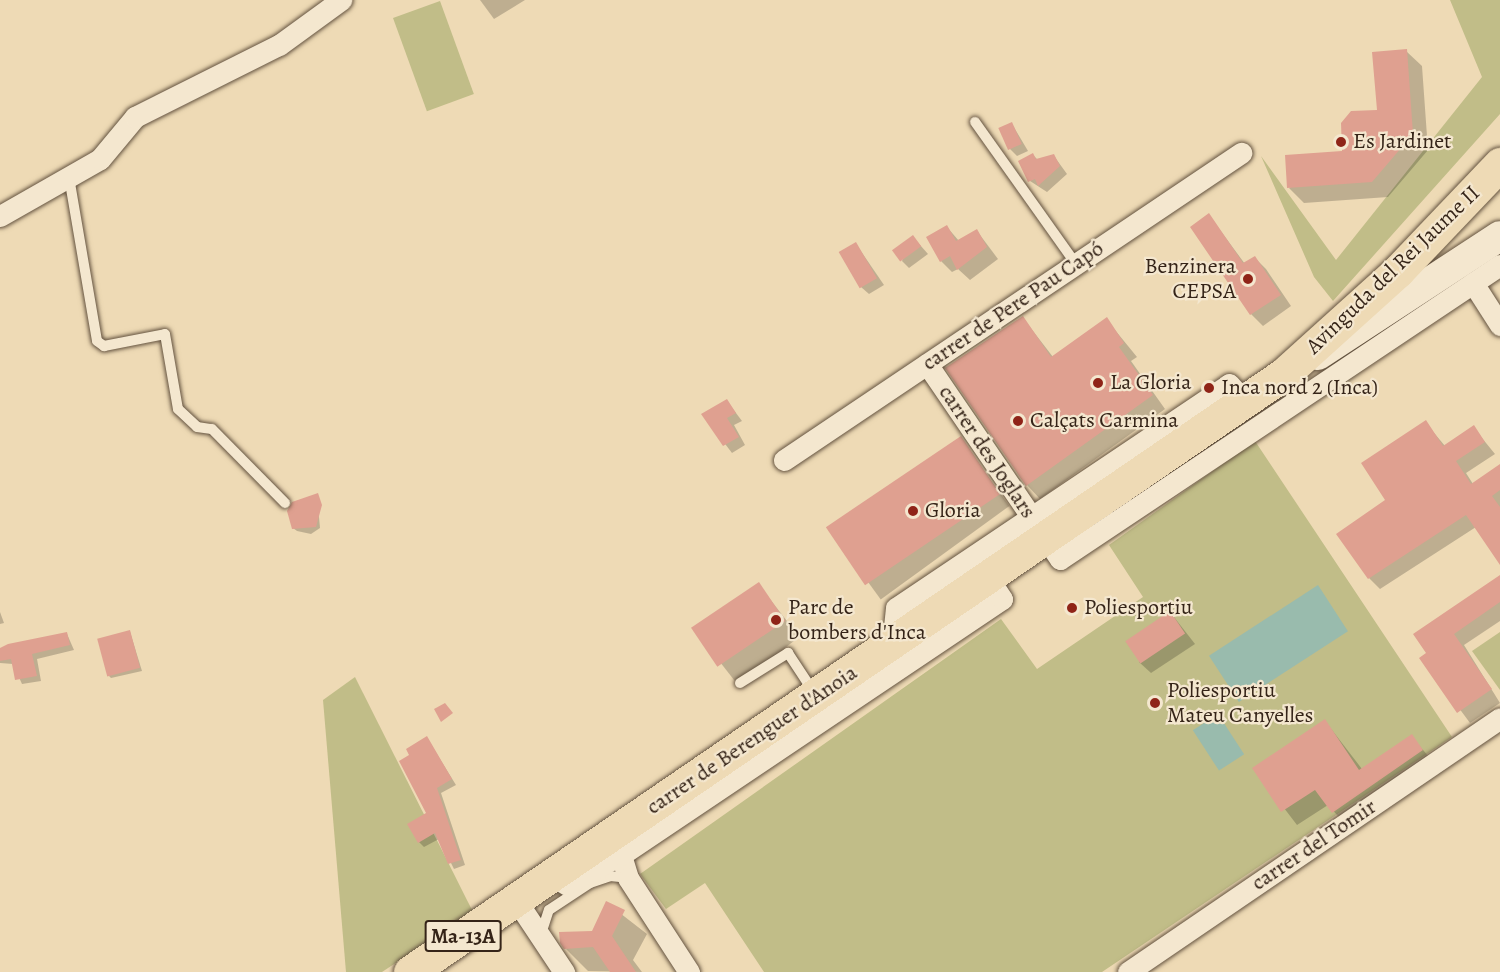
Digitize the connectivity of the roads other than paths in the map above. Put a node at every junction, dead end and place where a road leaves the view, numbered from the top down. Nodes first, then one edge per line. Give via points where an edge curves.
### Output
1 (341, 0) edge
2 (975, 122) dead end
3 (1241, 153) dead end
4 (1500, 164) edge
5 (69, 177) junction
6 (0, 216) edge
7 (1500, 236) edge
8 (1076, 264) junction
9 (1500, 265) edge
10 (1473, 283) junction
11 (1500, 325) edge
12 (927, 364) junction
13 (1284, 374) junction
14 (784, 460) dead end
15 (285, 503) dead end
16 (1039, 528) junction
17 (989, 579) junction
18 (892, 646) junction
19 (740, 683) dead end
20 (816, 697) junction
21 (1500, 718) edge
22 (621, 855) junction
23 (628, 878) junction
24 (516, 900) junction
25 (540, 937) junction
26 (410, 972) edge
27 (564, 972) edge
28 (688, 972) edge
29 (1128, 972) edge

1 - 5 street via 279,45 135,117 100,159
2 - 8 lane
3 - 8 street, carrer de Pere Pau Capó
4 - 13 main road, Avinguda del Rei Jaume II via 1398,271
5 - 6 street
5 - 15 lane via 97,341 104,346 165,334 178,409 197,427 212,429
7 - 13 street via 1373,322
8 - 12 street, carrer de Pere Pau Capó
9 - 10 street
10 - 11 street
10 - 16 street, carrer des Joglars via 1060,559
12 - 14 street, carrer de Pere Pau Capó
12 - 16 street, carrer des Joglars
13 - 16 main road, carrer de Berenguer d'Anoia via 1246,403
16 - 17 main road, carrer de Berenguer d'Anoia
16 - 18 street via 896,608
17 - 18 main road, carrer de Berenguer d'Anoia
17 - 22 street via 1002,599
18 - 20 main road, carrer de Berenguer d'Anoia
19 - 20 lane via 788,653
20 - 24 main road, carrer de Berenguer d'Anoia
21 - 29 street, carrer del Tomir
22 - 23 street
22 - 24 street via 583,872 542,899
23 - 25 lane via 610,876 590,883 549,909
23 - 28 street
24 - 25 street
24 - 26 main road, Ma-13A
25 - 27 street

